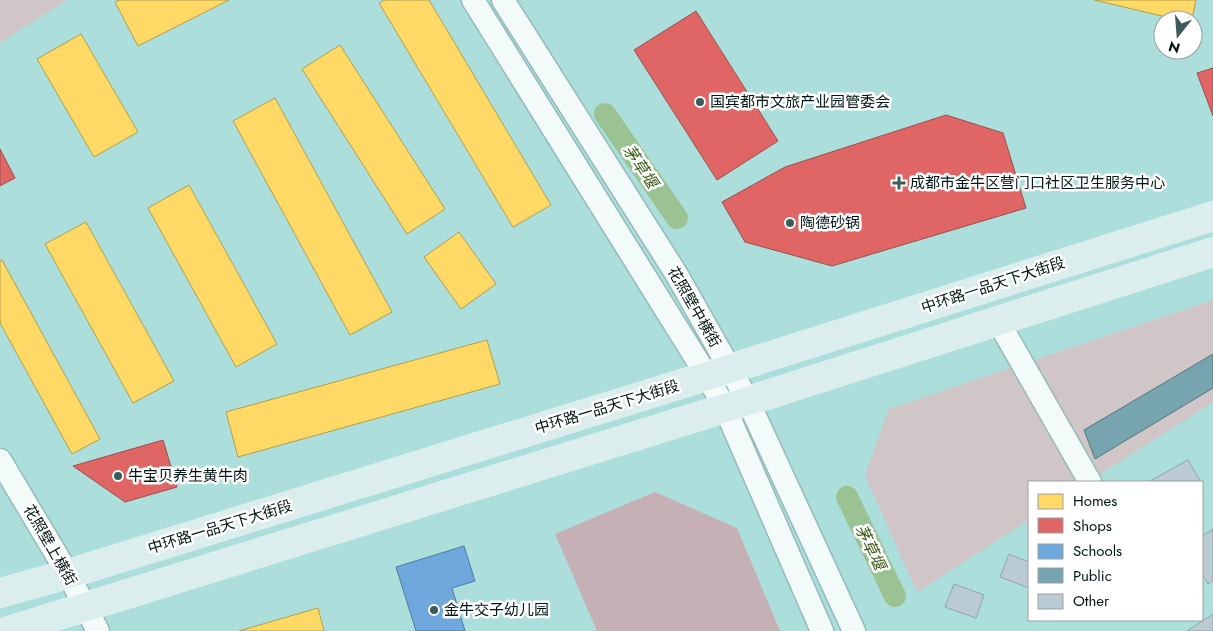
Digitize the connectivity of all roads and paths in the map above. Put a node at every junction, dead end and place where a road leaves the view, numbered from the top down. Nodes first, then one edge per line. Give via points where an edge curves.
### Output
1 (473, 0) edge
2 (503, 0) edge
3 (1213, 216) edge
4 (1213, 252) edge
5 (998, 321) junction
6 (718, 372) junction
7 (737, 405) junction
8 (0, 460) edge
9 (1089, 481) edge
10 (68, 574) junction
11 (0, 593) edge
12 (84, 607) junction
13 (8, 631) edge
14 (98, 631) edge
15 (822, 631) edge
16 (854, 631) edge

1 - 6 street, 花照壁中横街
2 - 6 street, 花照壁中横街 via 676,275
3 - 6 main road, 中环路一品天下大街段
4 - 5 main road
5 - 7 main road
5 - 9 street
6 - 7 street, 花照壁中横街
6 - 10 main road, 中环路一品天下大街段
7 - 12 main road
7 - 15 street, 花照壁中横街
7 - 16 street, 花照壁中横街
8 - 10 street, 花照壁上横街
10 - 11 main road, 中环路一品天下大街段
10 - 12 street, 花照壁上横街
12 - 13 main road
12 - 14 street, 花照壁上横街

